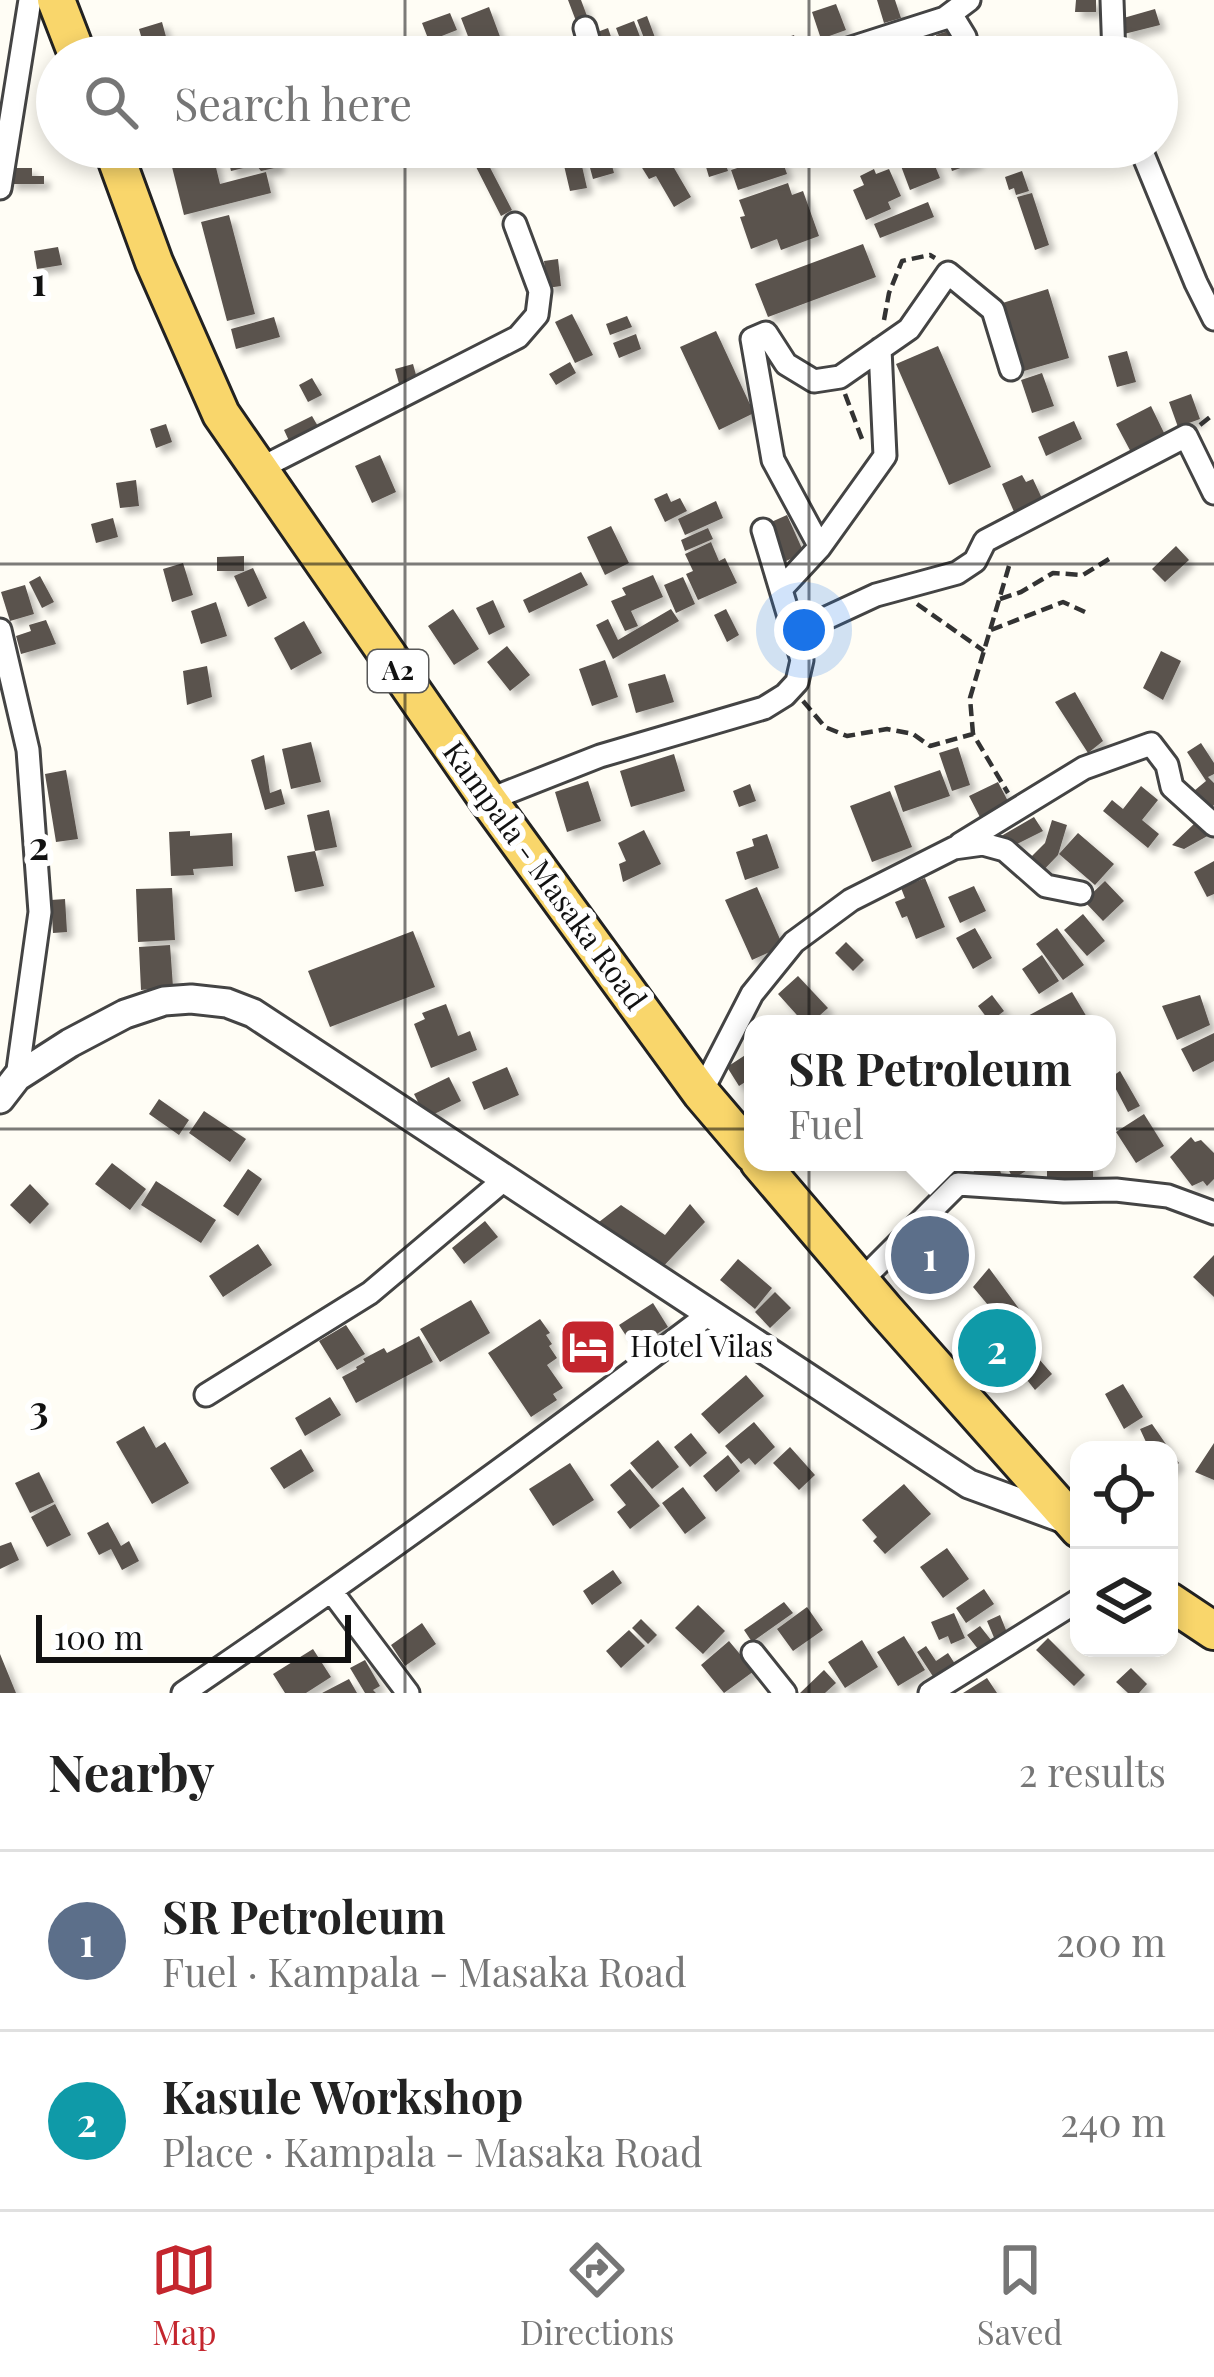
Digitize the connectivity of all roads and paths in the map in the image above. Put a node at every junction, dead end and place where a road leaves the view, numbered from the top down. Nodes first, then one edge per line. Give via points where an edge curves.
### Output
1 (30, 0) edge
2 (56, 0) edge
3 (1112, 0) edge
4 (960, 7) edge
5 (585, 28) dead end
6 (70, 36) edge
7 (587, 36) edge
8 (881, 36) edge
9 (1113, 36) edge
10 (120, 168) edge
11 (1149, 168) edge
12 (0, 188) edge
13 (515, 224) dead end
14 (949, 273) junction
15 (1214, 319) edge
16 (880, 349) junction
17 (1011, 369) dead end
18 (840, 377) junction
19 (259, 469) junction
20 (873, 472) junction
21 (1214, 493) edge
22 (763, 530) dead end
23 (820, 547) junction
24 (1109, 559) dead end
25 (1010, 566) dead end
26 (781, 590) junction
27 (876, 595) junction
28 (1000, 599) junction
29 (1085, 612) dead end
30 (0, 630) edge
31 (991, 630) junction
32 (794, 633) junction
33 (984, 651) junction
34 (791, 688) junction
35 (974, 734) junction
36 (488, 800) junction
37 (1018, 809) junction
38 (1214, 825) edge
39 (955, 848) junction
40 (1081, 893) dead end
41 (9, 1088) edge
42 (701, 1093) junction
43 (744, 1143) edge
44 (767, 1171) edge
45 (506, 1180) junction
46 (1214, 1213) edge
47 (861, 1281) junction
48 (709, 1315) junction
49 (206, 1395) dead end
50 (1070, 1519) edge
51 (1070, 1523) edge
52 (332, 1592) junction
53 (1070, 1606) edge
54 (1178, 1607) edge
55 (1214, 1631) edge
56 (753, 1653) dead end
57 (183, 1693) edge
58 (408, 1693) edge
59 (785, 1693) edge
60 (930, 1693) edge

1 - 12 street
2 - 6 main road
3 - 9 street
4 - 8 street
5 - 7 street
10 - 19 main road, Kampala - Masaka Road / A2 via 221,415
11 - 15 street
13 - 19 street via 540,291 537,315 518,337
14 - 16 street via 909,328
14 - 16 path via 953,267 930,255 902,261
14 - 17 street via 993,310
16 - 18 street
16 - 20 street via 886,455
18 - 20 path
18 - 23 street via 814,381 786,364 766,333 752,339 773,460
19 - 36 main road, Kampala - Masaka Road / A2
20 - 23 street
21 - 27 street via 1186,436 985,541 976,561 957,573
22 - 26 street
23 - 26 street
24 - 28 path via 1083,574 1053,573
25 - 28 path
26 - 32 street
27 - 32 street
27 - 33 path via 916,603
28 - 31 path
29 - 31 path via 1063,602
30 - 41 street via 28,749 40,912
31 - 33 path
32 - 34 street via 802,660
33 - 35 path via 970,698
34 - 35 path via 825,727 847,736 887,729 930,746
34 - 36 street via 764,708 600,756
35 - 37 path
36 - 42 main road, Kampala - Masaka Road / A2
37 - 38 street via 1084,768 1150,744 1172,787
37 - 39 street
39 - 40 street via 1005,850 1046,886
39 - 42 street via 851,901 794,942 752,994
41 - 45 street via 125,1014 164,1001 227,1003
42 - 43 main road, Kampala - Masaka Road / A2
44 - 47 main road
45 - 48 street
45 - 49 street via 370,1293
46 - 47 street via 1168,1196 1116,1190 958,1184
47 - 50 main road
48 - 51 street via 969,1484
48 - 52 street
52 - 57 street
52 - 58 street
53 - 60 street
54 - 55 main road
56 - 59 street

